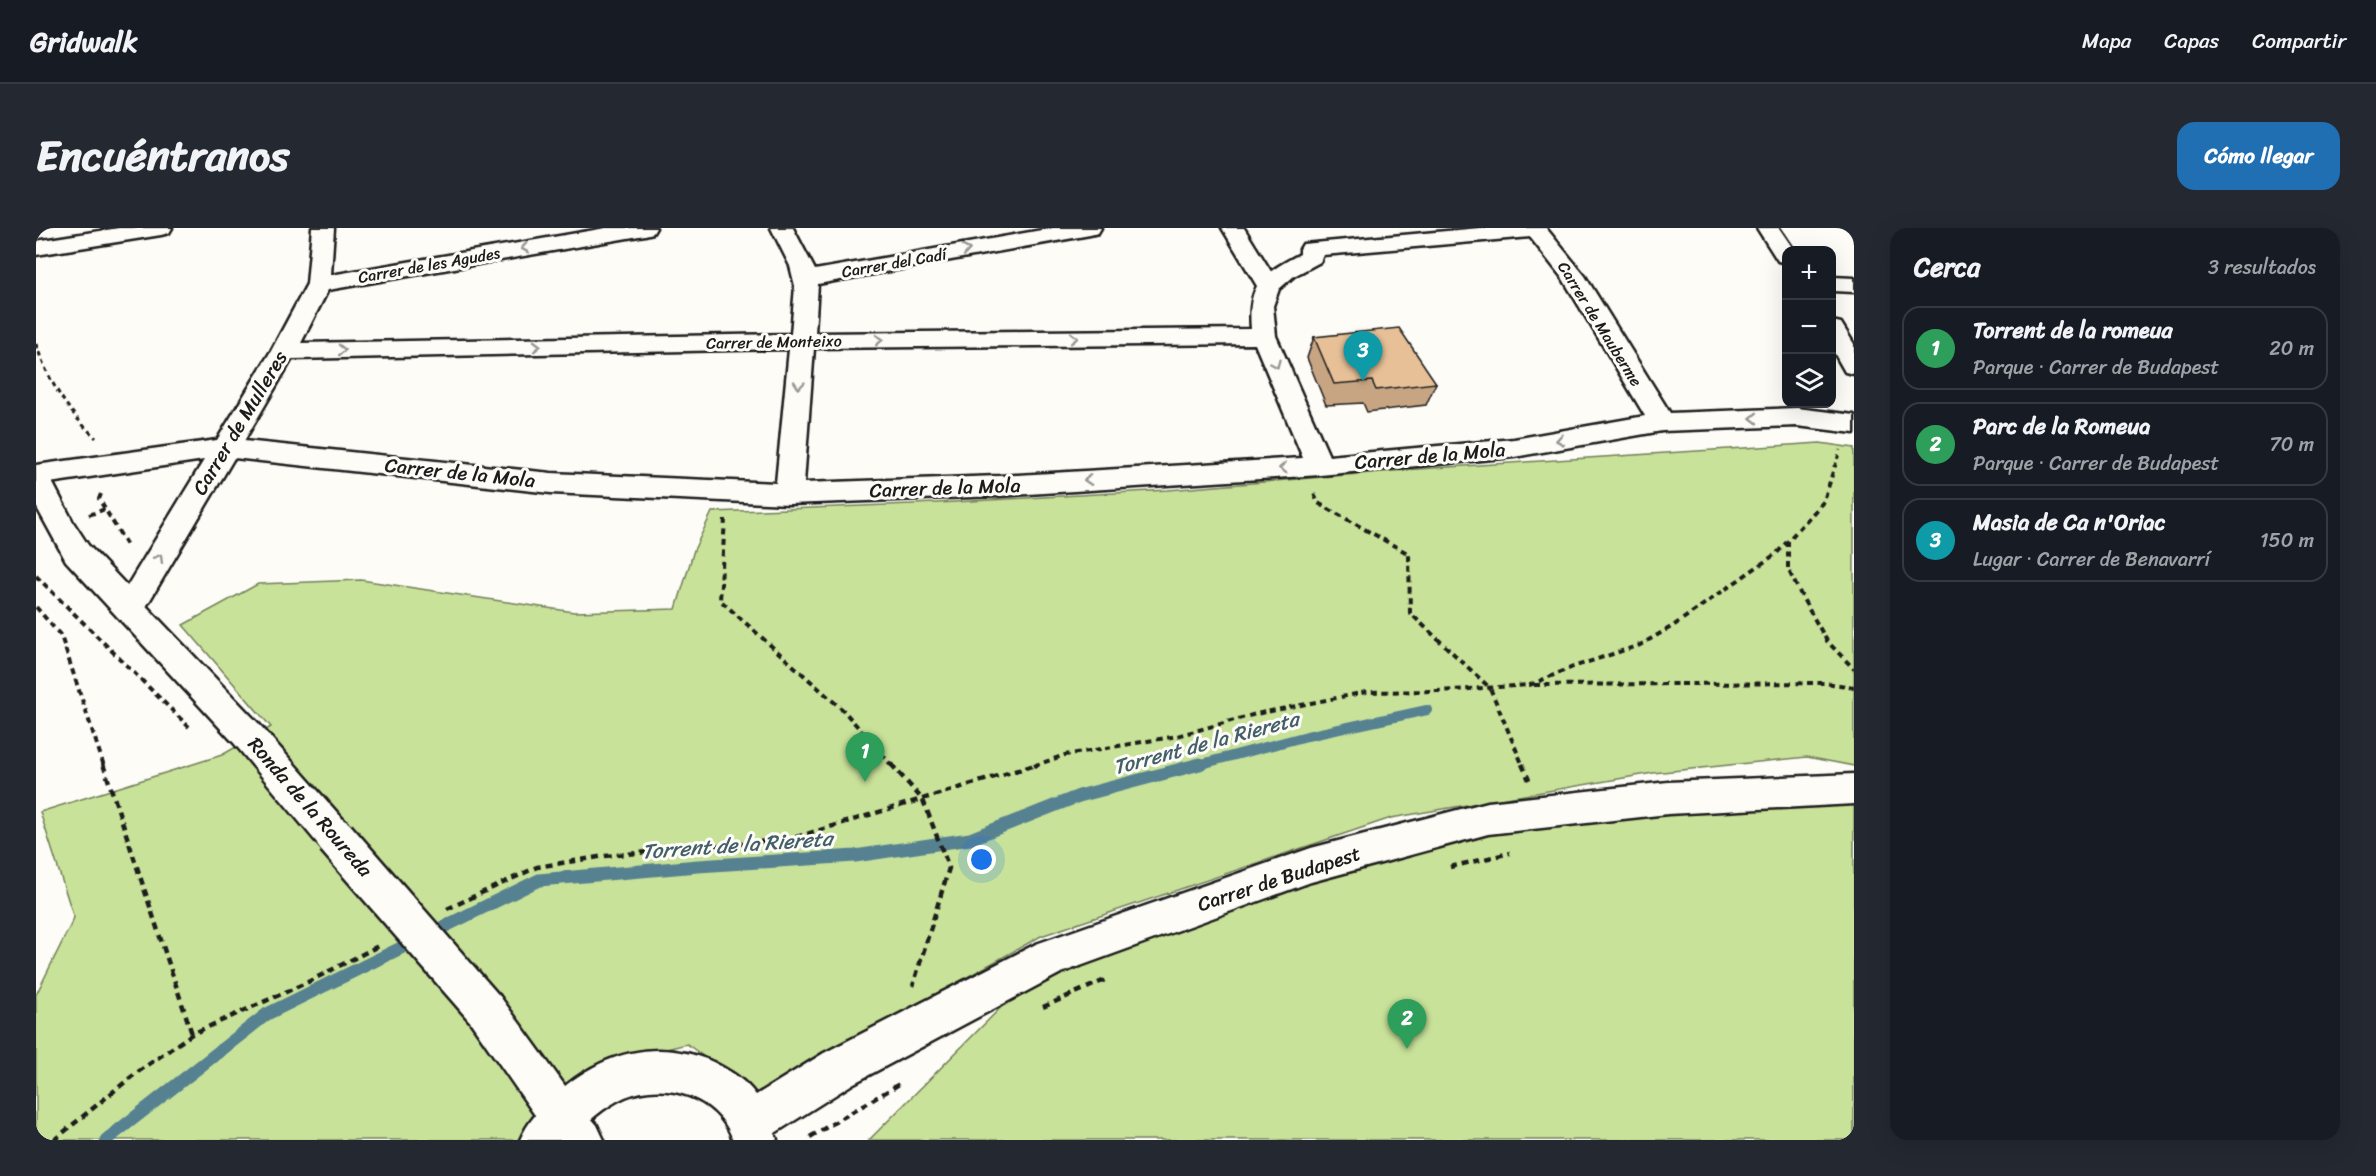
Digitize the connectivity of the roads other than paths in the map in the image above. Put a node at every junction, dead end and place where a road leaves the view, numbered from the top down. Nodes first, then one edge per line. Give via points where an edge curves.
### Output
1 (161, 228) edge
2 (323, 228) edge
3 (645, 228) edge
4 (782, 228) edge
5 (1090, 228) edge
6 (1233, 228) edge
7 (1768, 228) edge
8 (1535, 229) edge
9 (36, 248) edge
10 (1782, 250) edge
11 (805, 279) junction
12 (319, 284) junction
13 (1836, 284) edge
14 (1854, 285) edge
15 (1268, 286) junction
16 (1836, 335) edge
17 (1264, 336) junction
18 (803, 341) junction
19 (284, 351) junction
20 (1854, 366) edge
21 (1662, 422) junction
22 (1851, 423) edge
23 (225, 448) junction
24 (1310, 467) junction
25 (36, 476) edge
26 (789, 494) junction
27 (129, 609) junction
28 (1854, 789) edge
29 (562, 1132) edge
30 (753, 1132) edge

1 - 9 street
2 - 12 street, Carrer de Mulleres
3 -> 12 street, Carrer de les Agudes
4 - 11 street
11 -> 5 street, Carrer del Cadí
6 - 15 street
7 - 10 street
8 - 15 street via 1306,242 1312,257
8 - 21 street, Carrer de Mauberme via 1573,276
11 - 18 street
12 - 19 street, Carrer de Mulleres
13 - 14 street
15 - 17 street via 1261,306
16 - 20 street
18 -> 17 street, Carrer de Monteixo
17 -> 24 street
19 -> 18 street, Carrer de Monteixo
18 -> 26 street
19 - 23 street, Carrer de Mulleres
22 -> 21 street, Carrer de la Mola via 1797,417
21 -> 24 street, Carrer de la Mola via 1514,448
23 - 25 street, Carrer de la Mola
23 - 26 street, Carrer de la Mola via 551,483
27 -> 23 street, Carrer de Mulleres
24 -> 26 street, Carrer de la Mola
25 - 27 street, Ronda de la Roureda via 77,553
27 - 29 street, Ronda de la Roureda, bridge via 246,733 485,1009
28 - 30 street, Carrer de Budapest via 1668,798 1488,818 1311,865 1050,958 839,1068
29 - 30 street via 591,1091 606,1082 636,1071 669,1069 698,1075 728,1094

